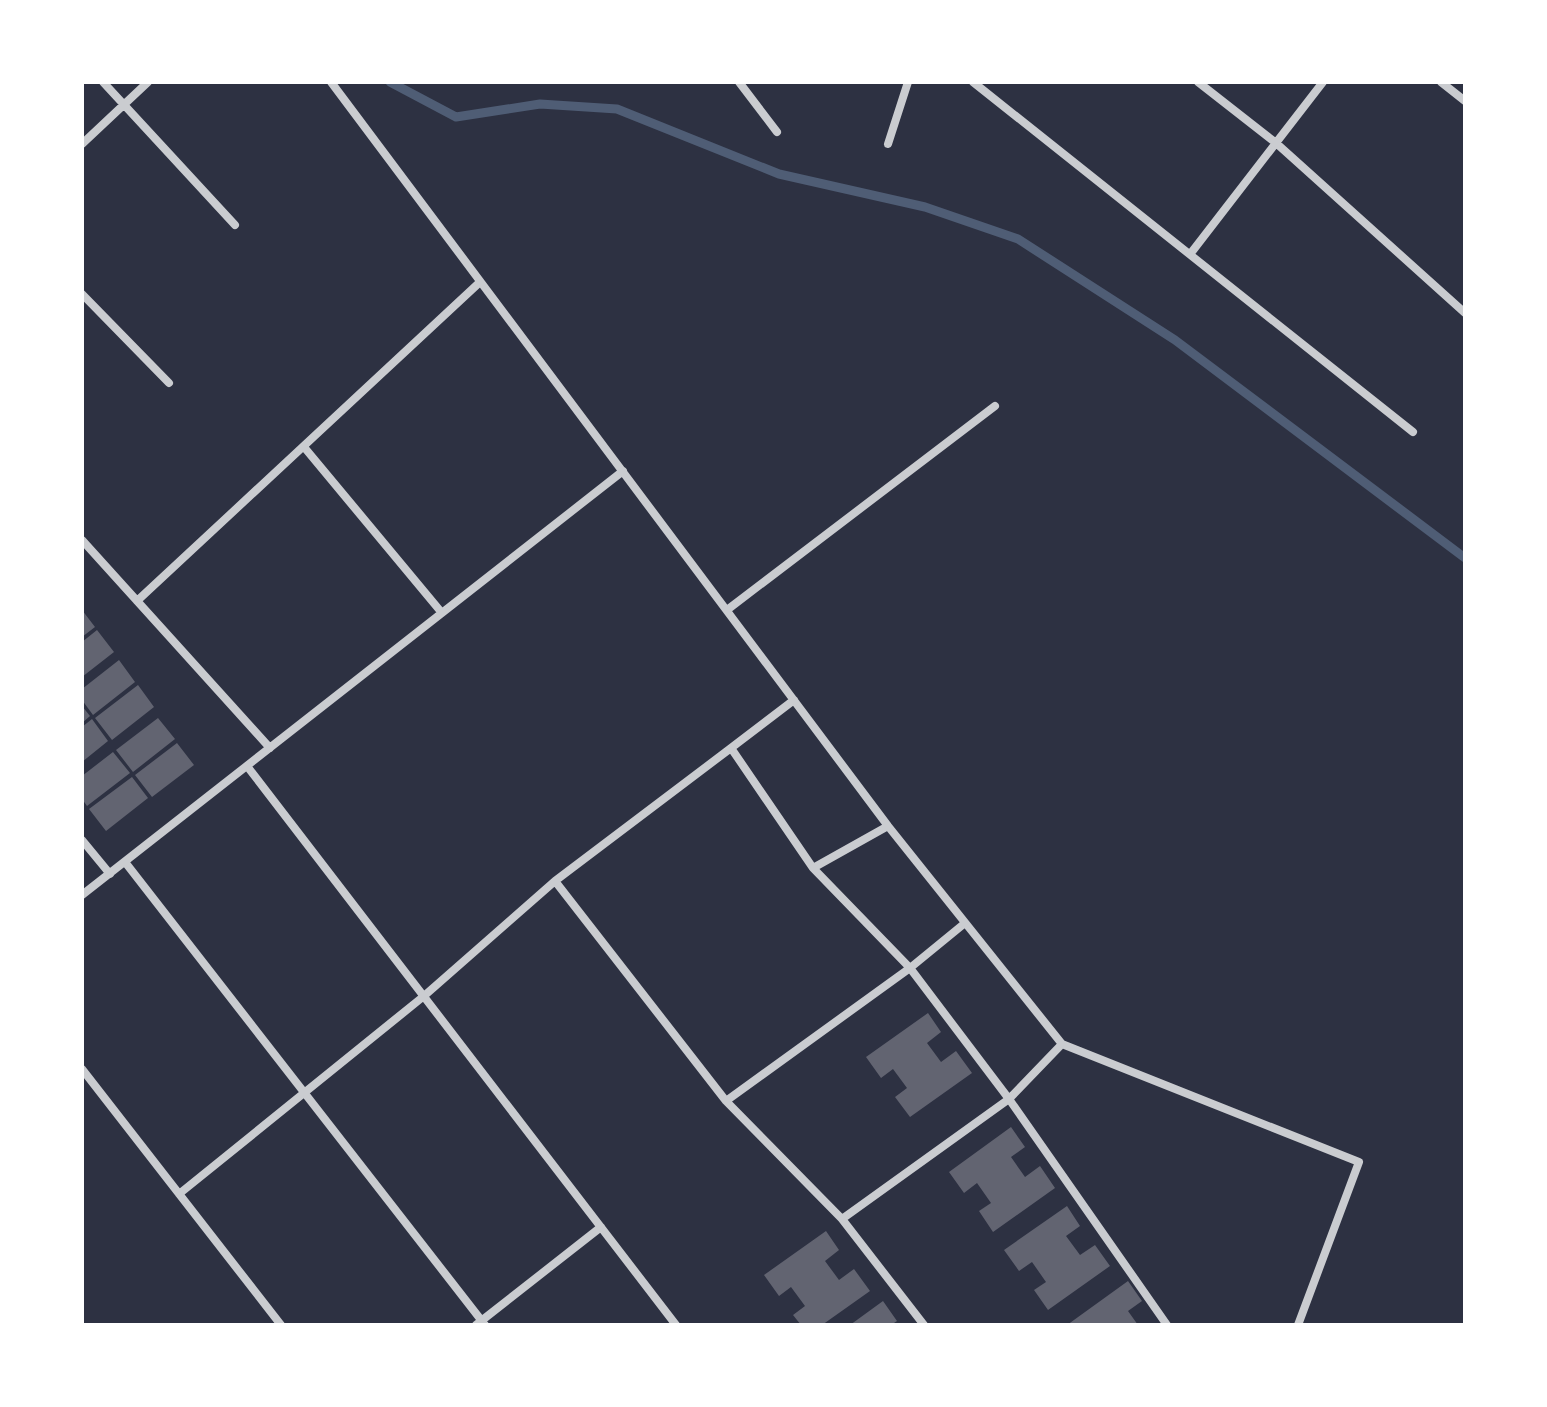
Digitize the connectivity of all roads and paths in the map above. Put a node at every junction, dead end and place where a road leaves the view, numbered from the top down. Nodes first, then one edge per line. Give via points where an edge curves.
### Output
1 (103, 82) edge
2 (148, 82) edge
3 (739, 82) edge
4 (908, 82) edge
5 (973, 82) edge
6 (1198, 82) edge
7 (1323, 82) edge
8 (1441, 82) edge
9 (332, 84) edge
10 (1465, 101) edge
11 (124, 104) junction
12 (777, 132) dead end
13 (1276, 143) junction
14 (82, 144) edge
15 (888, 144) dead end
16 (235, 225) dead end
17 (1191, 253) junction
18 (480, 282) junction
19 (82, 294) edge
20 (1465, 313) edge
21 (169, 383) dead end
22 (995, 406) dead end
23 (1413, 432) dead end
24 (304, 447) junction
25 (623, 471) junction
26 (82, 540) edge
27 (137, 601) junction
28 (727, 610) junction
29 (442, 613) junction
30 (794, 700) junction
31 (270, 748) junction
32 (731, 748) junction
33 (247, 766) junction
34 (888, 826) junction
35 (82, 840) edge
36 (125, 862) junction
37 (813, 868) junction
38 (110, 874) junction
39 (555, 881) junction
40 (82, 895) edge
41 (965, 923) junction
42 (910, 968) junction
43 (424, 996) junction
44 (1062, 1044) junction
45 (82, 1069) edge
46 (304, 1092) junction
47 (1009, 1099) junction
48 (726, 1101) junction
49 (179, 1194) junction
50 (842, 1219) junction
51 (601, 1227) junction
52 (481, 1324) edge
53 (281, 1325) edge
54 (676, 1325) edge
55 (924, 1325) edge
56 (1167, 1325) edge
57 (1298, 1325) edge

1 - 11 street
2 - 11 street
3 - 12 street
4 - 15 street
5 - 17 street
6 - 13 street
7 - 13 street
8 - 10 street
9 - 18 street
11 - 14 street
11 - 16 street
13 - 17 street
13 - 20 street
17 - 23 street
18 - 24 street
18 - 25 street
19 - 21 street
22 - 28 street
24 - 27 street
24 - 29 street
25 - 28 street
25 - 29 street
26 - 27 street
27 - 31 street
28 - 30 street
29 - 31 street
30 - 32 street
30 - 34 street
31 - 33 street
32 - 37 street
32 - 39 street
33 - 36 street
33 - 43 street
34 - 37 street
34 - 41 street
35 - 38 street
36 - 38 street
36 - 46 street
37 - 42 street
38 - 40 street
39 - 43 street
39 - 48 street
41 - 42 street
41 - 44 street
42 - 47 street
42 - 48 street
43 - 46 street
43 - 51 street
44 - 47 street
44 - 57 street via 1359,1162
45 - 49 street
46 - 49 street
46 - 52 street
47 - 50 street
47 - 56 street
48 - 50 street
49 - 53 street
50 - 55 street
51 - 52 street
51 - 54 street

